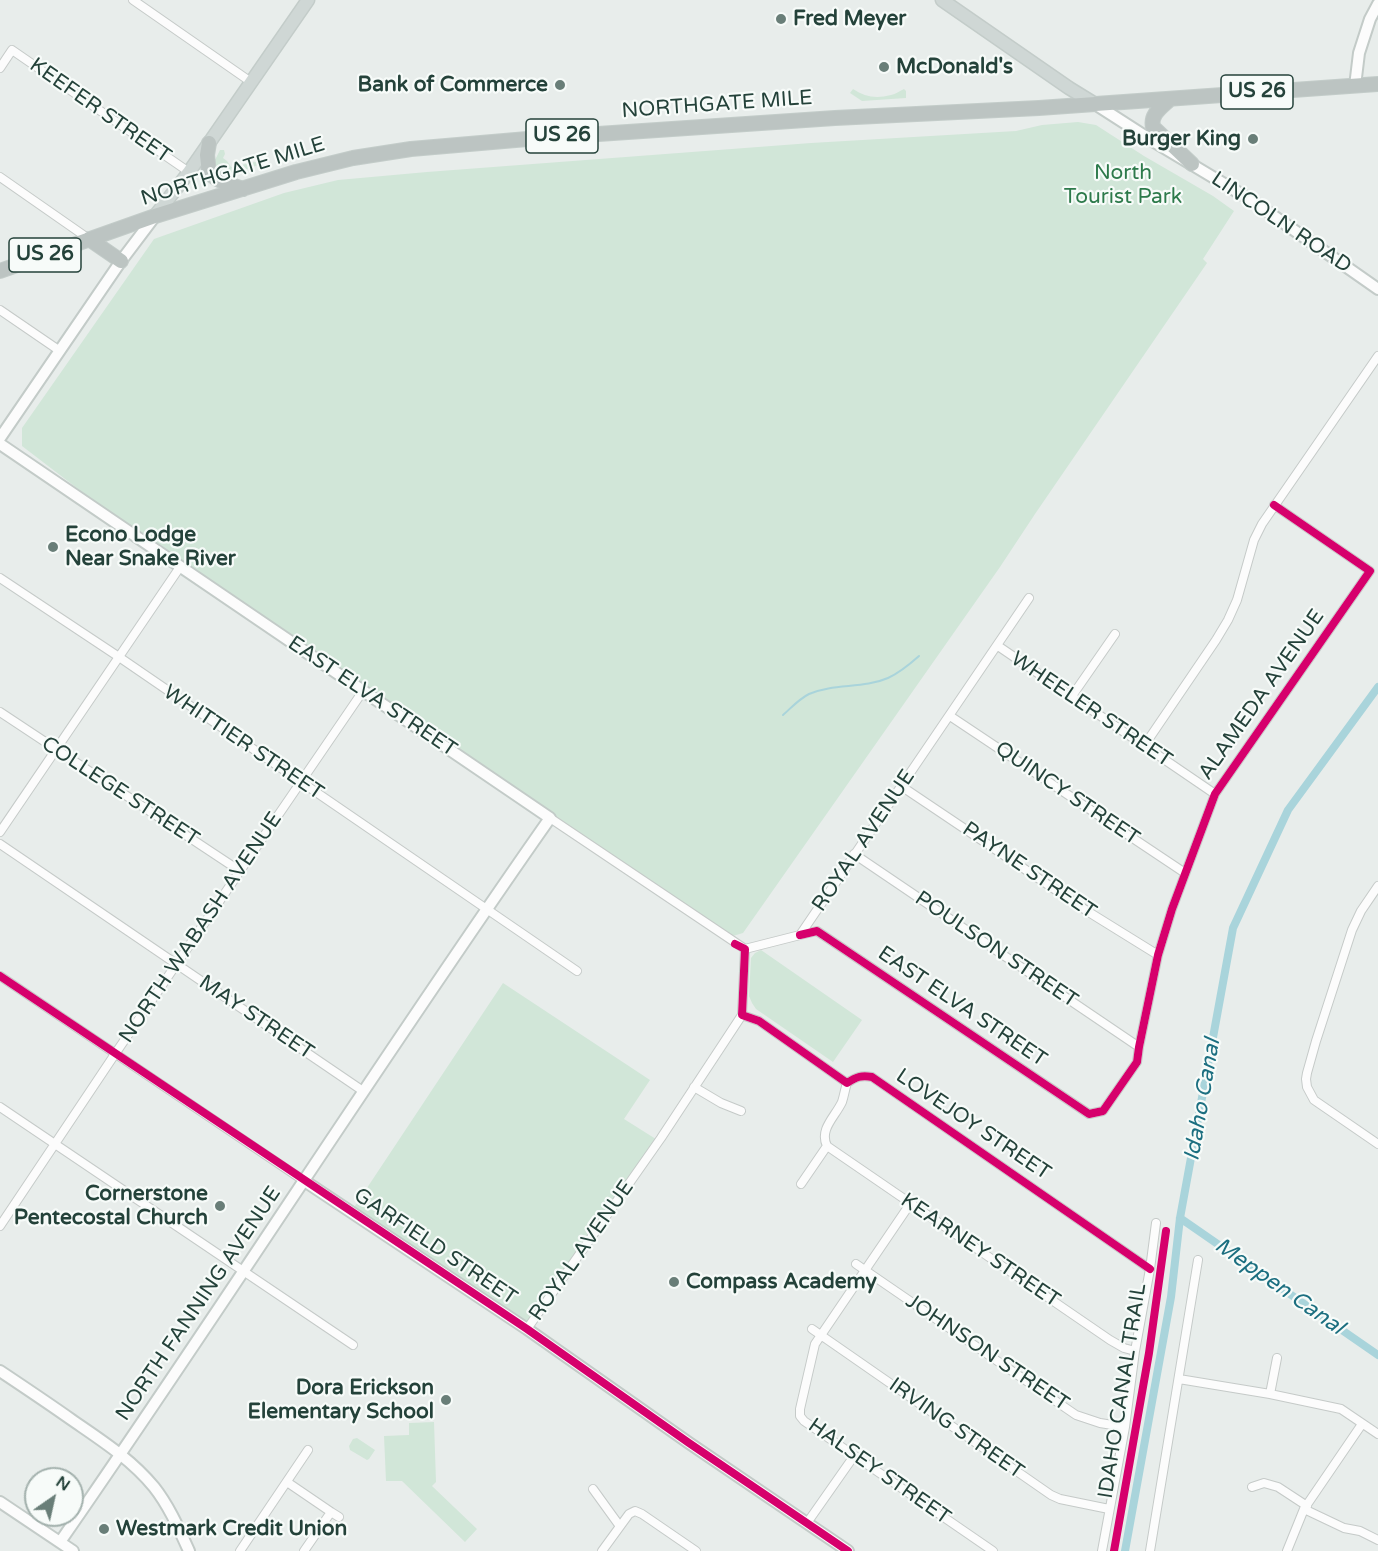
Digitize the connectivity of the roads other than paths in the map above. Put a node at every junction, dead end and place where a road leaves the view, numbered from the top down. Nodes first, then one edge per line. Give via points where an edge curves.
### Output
1 (133, 0) edge
2 (308, 0) edge
3 (942, 0) edge
4 (1378, 4) edge
5 (0, 68) edge
6 (251, 82) junction
7 (1378, 84) edge
8 (1355, 86) junction
9 (1170, 99) junction
10 (1095, 104) junction
11 (209, 142) junction
12 (1192, 164) junction
13 (189, 172) junction
14 (0, 177) edge
15 (243, 189) junction
16 (155, 216) junction
17 (89, 239) junction
18 (121, 261) junction
19 (0, 271) edge
20 (1378, 289) edge
21 (0, 310) edge
22 (60, 351) junction
23 (1378, 356) edge
24 (0, 438) edge
25 (0, 444) edge
26 (1274, 505) junction
27 (180, 567) junction
28 (0, 578) edge
29 (1029, 598) dead end
30 (1114, 634) dead end
31 (998, 646) junction
32 (119, 657) junction
33 (363, 691) junction
34 (1072, 696) junction
35 (0, 712) edge
36 (950, 716) junction
37 (1144, 746) junction
38 (56, 750) junction
39 (301, 782) junction
40 (902, 786) junction
41 (1215, 794) junction
42 (550, 818) junction
43 (0, 832) edge
44 (0, 844) edge
45 (854, 854) junction
46 (240, 871) junction
47 (1185, 873) junction
48 (1378, 886) edge
49 (486, 909) junction
50 (800, 935) junction
51 (745, 949) junction
52 (1158, 955) junction
53 (177, 963) junction
54 (578, 971) dead end
55 (0, 976) edge
56 (742, 1015) junction
57 (1138, 1047) junction
58 (115, 1054) junction
59 (847, 1083) junction
60 (694, 1087) junction
61 (363, 1091) junction
62 (0, 1107) edge
63 (741, 1111) dead end
64 (1103, 1111) joint
65 (55, 1144) junction
66 (1378, 1144) edge
67 (827, 1146) junction
68 (303, 1180) junction
69 (801, 1184) dead end
70 (910, 1204) junction
71 (1156, 1223) dead end
72 (0, 1227) edge
73 (1198, 1260) dead end
74 (856, 1263) dead end
75 (1150, 1269) junction
76 (243, 1270) junction
77 (864, 1270) junction
78 (527, 1329) junction
79 (812, 1329) dead end
80 (821, 1335) junction
81 (353, 1345) dead end
82 (1136, 1351) junction
83 (1277, 1358) dead end
84 (0, 1371) edge
85 (1179, 1379) junction
86 (1270, 1394) junction
87 (1362, 1424) junction
88 (1125, 1428) junction
89 (1378, 1434) edge
90 (308, 1450) dead end
91 (121, 1454) junction
92 (854, 1456) junction
93 (287, 1482) junction
94 (1252, 1488) dead end
95 (594, 1489) dead end
96 (0, 1502) edge
97 (1305, 1508) junction
98 (1109, 1509) junction
99 (331, 1512) junction
100 (339, 1517) dead end
101 (807, 1523) junction
102 (619, 1525) junction
103 (1378, 1540) edge
104 (57, 1547) edge
105 (73, 1551) edge
106 (189, 1551) edge
107 (240, 1551) edge
108 (304, 1551) edge
109 (602, 1551) edge
110 (696, 1551) edge
111 (848, 1551) edge
112 (993, 1551) edge
113 (1102, 1551) edge
114 (1150, 1551) edge
115 (1287, 1551) edge

1 - 6 street
2 - 6 main road
3 - 10 main road, LINCOLN ROAD
4 - 8 street via 1359,53
5 - 13 street, KEEFER STREET via 12,50
6 - 11 main road
7 - 8 highway, US 26
8 - 9 highway, US 26
9 - 10 highway, US 26
9 - 12 highway via 1153,117 1153,127
10 - 12 street, LINCOLN ROAD
10 - 15 highway, NORTHGATE MILE / US 26 via 449,145 353,158
11 - 13 main road
11 - 15 highway via 209,173
12 - 20 street, LINCOLN ROAD via 1251,200
13 - 16 main road
14 - 17 street
15 - 16 highway, NORTHGATE MILE / US 26
16 - 17 highway, NORTHGATE MILE / US 26
16 - 18 street
17 - 18 highway
17 - 19 highway, NORTHGATE MILE / US 26
18 - 22 street
21 - 22 street
22 - 24 street
23 - 26 street
25 - 27 street, EAST ELVA STREET
26 - 37 street via 1254,540 1228,620
26 - 41 street, ALAMEDA AVENUE via 1370,571
27 - 32 street
27 - 33 street, EAST ELVA STREET
28 - 32 street, WHITTIER STREET
29 - 31 street, ROYAL AVENUE
30 - 34 street
31 - 34 street, WHEELER STREET
31 - 36 street, ROYAL AVENUE
32 - 38 street
32 - 39 street, WHITTIER STREET
33 - 39 street, NORTH WABASH AVENUE
33 - 42 street, EAST ELVA STREET
34 - 37 street, WHEELER STREET
35 - 38 street, COLLEGE STREET
36 - 40 street, ROYAL AVENUE
36 - 47 street, QUINCY STREET
37 - 41 street, WHEELER STREET
38 - 43 street
38 - 46 street, COLLEGE STREET
39 - 46 street, NORTH WABASH AVENUE
39 - 49 street, WHITTIER STREET
40 - 45 street, ROYAL AVENUE
40 - 52 street, PAYNE STREET
41 - 47 street, ALAMEDA AVENUE
42 - 49 street, NORTH FANNING AVENUE
42 - 51 street, EAST ELVA STREET
44 - 53 street, MAY STREET
45 - 50 street, ROYAL AVENUE
45 - 57 street, POULSON STREET
46 - 53 street, NORTH WABASH AVENUE
47 - 52 street, ALAMEDA AVENUE
48 - 66 street via 1352,930 1306,1079 1314,1100
49 - 54 street, WHITTIER STREET
49 - 61 street, NORTH FANNING AVENUE
50 - 51 street, ROYAL AVENUE
50 - 64 street, EAST ELVA STREET via 817,932 1089,1114
51 - 56 street
52 - 57 street, ALAMEDA AVENUE
53 - 58 street, NORTH WABASH AVENUE
53 - 61 street, MAY STREET
55 - 58 street, GARFIELD STREET
56 - 59 street via 759,1021
56 - 60 street, ROYAL AVENUE
57 - 64 street, ALAMEDA AVENUE via 1137,1062
58 - 65 street, NORTH WABASH AVENUE
58 - 68 street, GARFIELD STREET
59 - 67 street via 842,1101 824,1131
59 - 75 street, LOVEJOY STREET via 855,1077 872,1077
60 - 63 street
60 - 78 street, ROYAL AVENUE
61 - 68 street, NORTH FANNING AVENUE
62 - 65 street
65 - 72 street, NORTH WABASH AVENUE
65 - 76 street
67 - 69 street
67 - 70 street, KEARNEY STREET
68 - 76 street, NORTH FANNING AVENUE
68 - 78 street, GARFIELD STREET
70 - 77 street
70 - 82 street, KEARNEY STREET via 1110,1340
71 - 75 street
73 - 85 street
74 - 77 street, JOHNSON STREET
75 - 82 street
76 - 81 street
76 - 91 street, NORTH FANNING AVENUE
77 - 80 street
77 - 88 street, JOHNSON STREET via 1077,1414
78 - 101 street, GARFIELD STREET
79 - 80 street, IRVING STREET
80 - 92 street, HALSEY STREET via 815,1344 800,1416
80 - 98 street, IRVING STREET via 1051,1495
82 - 88 street
83 - 86 street
84 - 91 street
85 - 86 street
85 - 114 street
86 - 87 street via 1341,1409
87 - 89 street
87 - 97 street
88 - 98 street
90 - 93 street
91 - 104 street, NORTH FANNING AVENUE
91 - 106 street via 154,1487
92 - 101 street
92 - 112 street, HALSEY STREET
93 - 99 street
93 - 107 street
94 - 97 street via 1264,1484 1278,1487
95 - 102 street
96 - 104 street
97 - 103 street
97 - 115 street
98 - 113 street
99 - 100 street
99 - 108 street
101 - 111 street, GARFIELD STREET
102 - 109 street
102 - 110 street via 635,1511
104 - 105 street

